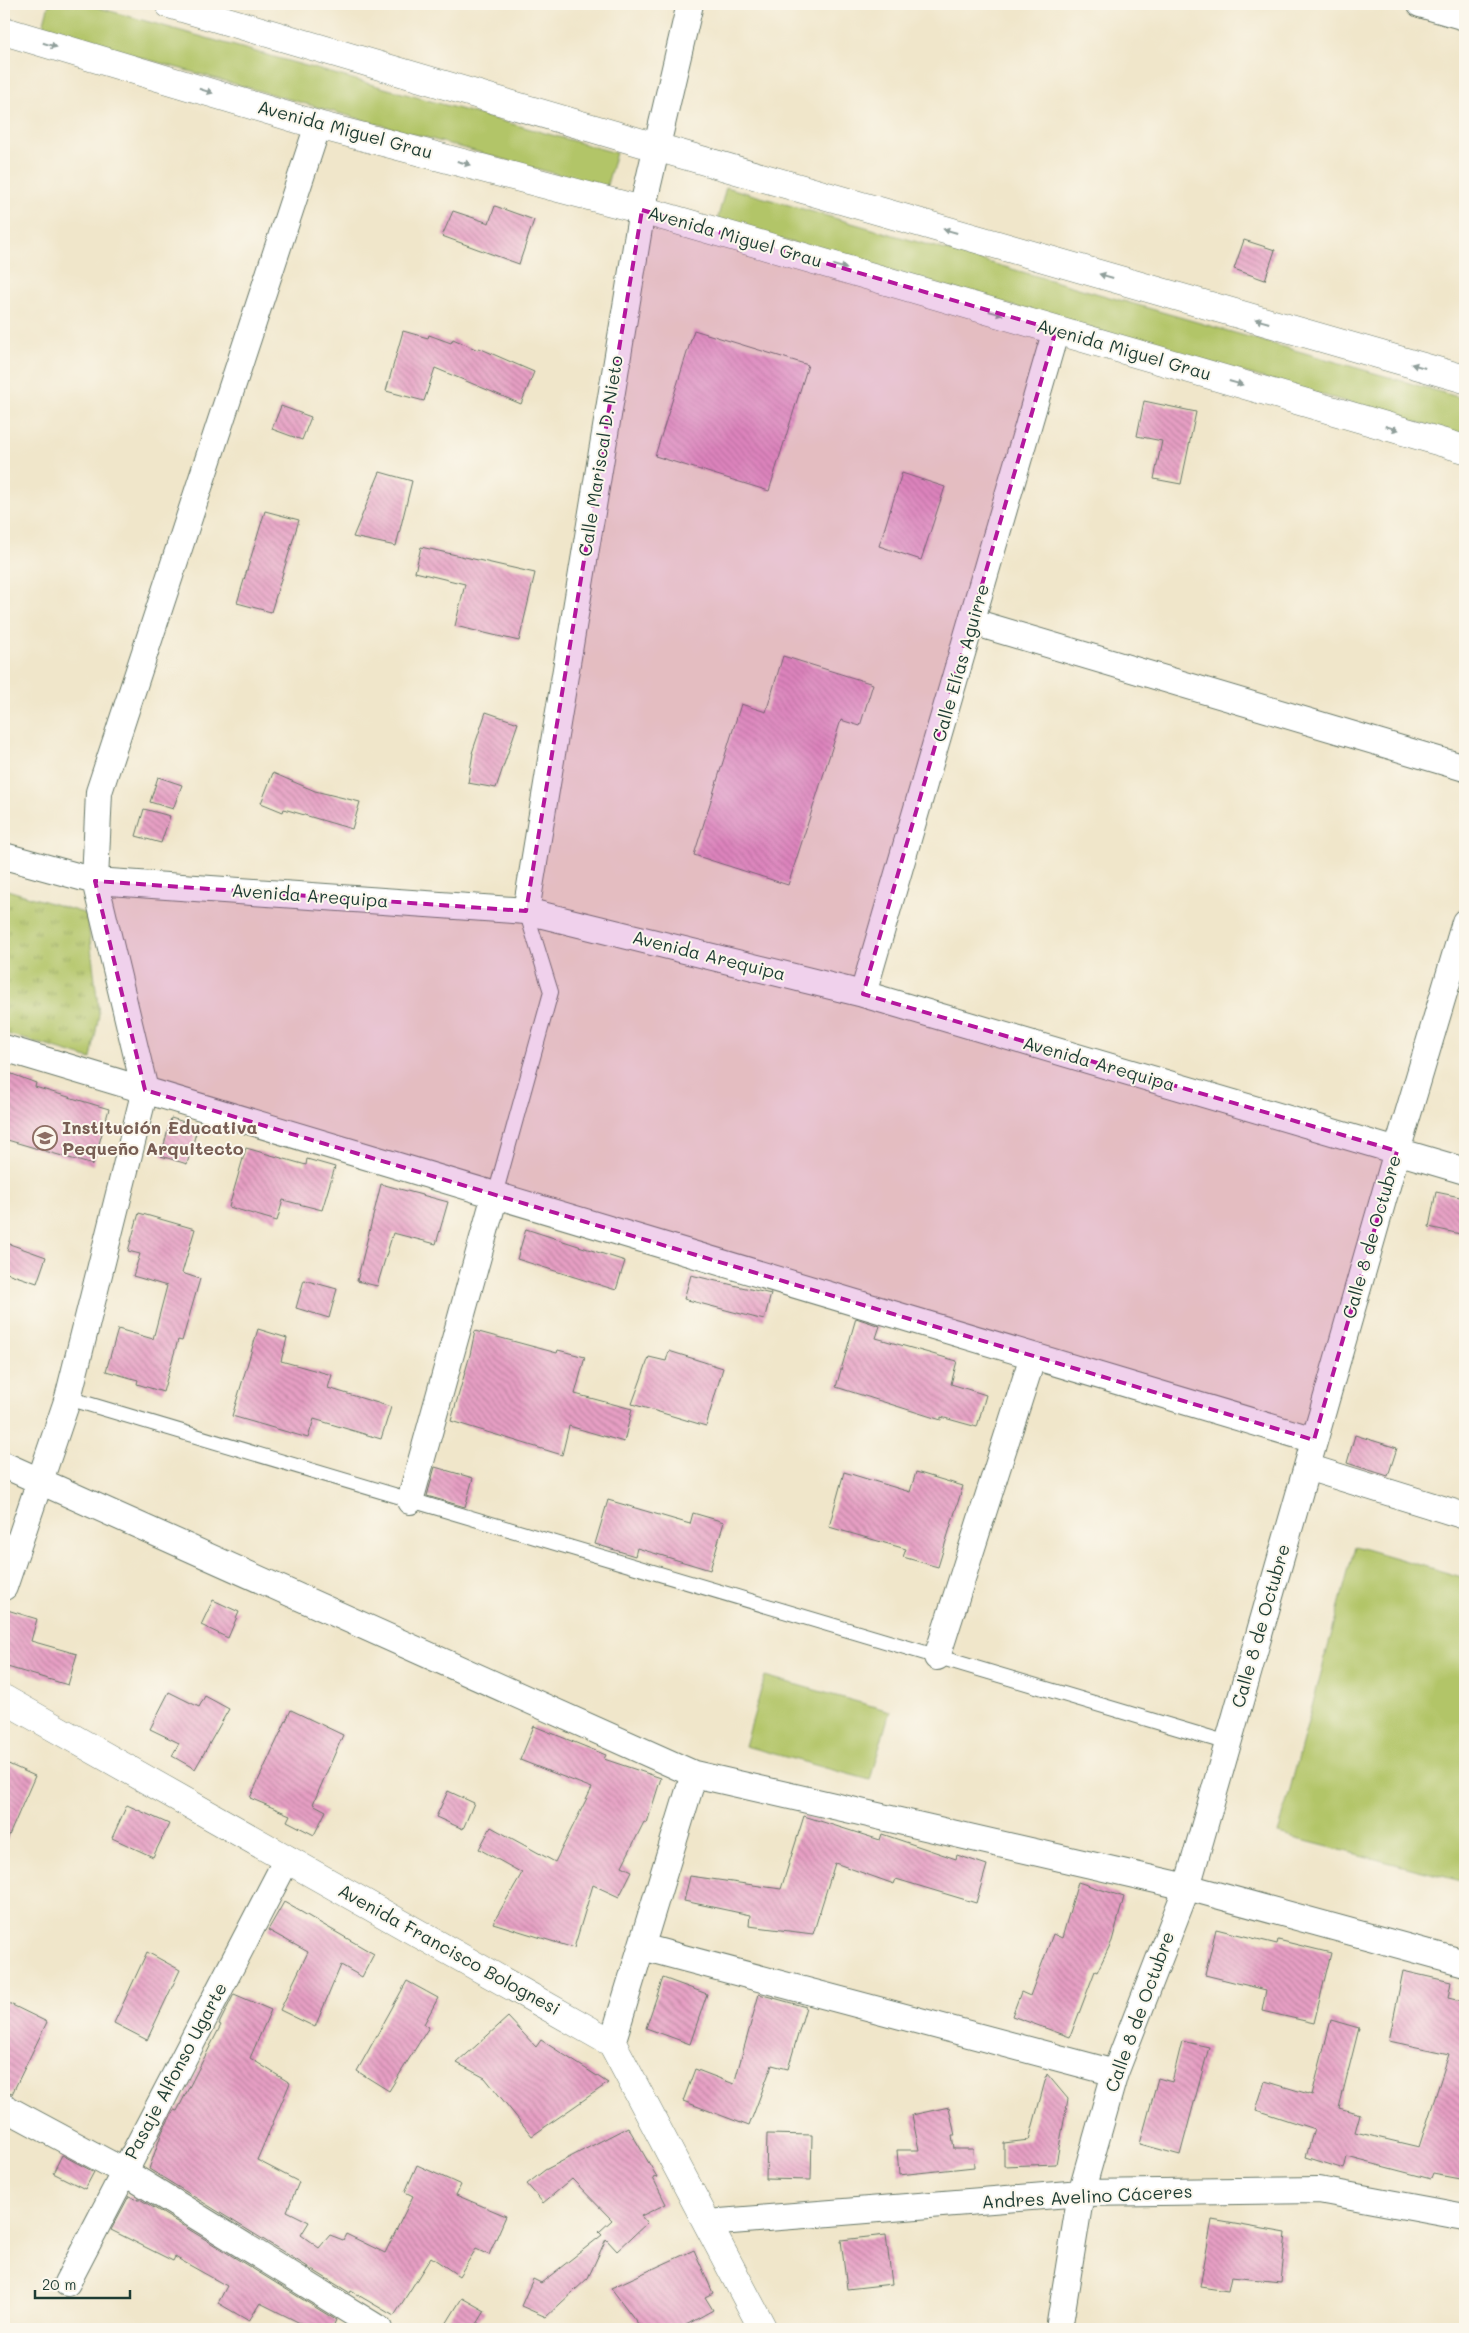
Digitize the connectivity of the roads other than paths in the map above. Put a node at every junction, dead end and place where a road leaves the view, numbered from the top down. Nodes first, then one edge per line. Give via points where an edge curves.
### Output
1 (168, 4) edge
2 (690, 4) edge
3 (1420, 4) edge
4 (1465, 17) edge
5 (4, 31) edge
6 (318, 125) junction
7 (656, 147) junction
8 (642, 210) junction
9 (1056, 330) junction
10 (1465, 380) edge
11 (1465, 449) edge
12 (973, 622) junction
13 (1465, 768) edge
14 (4, 856) edge
15 (95, 882) junction
16 (526, 911) junction
17 (1465, 922) edge
18 (863, 994) junction
19 (4, 1048) edge
20 (145, 1090) junction
21 (1397, 1151) junction
22 (1465, 1171) edge
23 (496, 1195) junction
24 (1032, 1356) junction
25 (68, 1398) junction
26 (1314, 1440) junction
27 (4, 1465) edge
28 (1307, 1467) junction
29 (38, 1481) junction
30 (410, 1502) junction
31 (1465, 1516) edge
32 (4, 1587) edge
33 (937, 1657) junction
34 (4, 1699) edge
35 (1228, 1743) junction
36 (694, 1774) junction
37 (287, 1859) junction
38 (1187, 1887) junction
39 (642, 1947) junction
40 (1465, 1963) edge
41 (612, 2043) junction
42 (1115, 2073) junction
43 (4, 2107) edge
44 (123, 2171) junction
45 (1081, 2193) junction
46 (1465, 2217) edge
47 (707, 2223) junction
48 (67, 2283) dead end
49 (379, 2329) edge
50 (762, 2329) edge
51 (1059, 2329) edge

1 - 7 street
2 - 7 street, Calle Mariscal D. Nieto
3 - 4 street
5 -> 6 street, Avenida Miguel Grau
6 -> 8 street, Avenida Miguel Grau
6 - 15 street via 99,792
7 - 8 street, Calle Mariscal D. Nieto
10 -> 7 street
8 -> 9 street, Avenida Miguel Grau
8 - 16 street, Calle Mariscal D. Nieto
9 -> 11 street, Avenida Miguel Grau
9 - 12 street, Calle Elías Aguirre
12 - 13 street
12 - 18 street, Calle Elías Aguirre
14 - 15 street, Avenida Arequipa
15 - 16 street, Avenida Arequipa
15 - 20 street
16 - 18 street, Avenida Arequipa
16 - 23 lane via 551,992
17 - 21 street, Calle 8 de Octubre
18 - 21 street, Avenida Arequipa
19 - 20 street
20 - 23 street
20 - 25 street
21 - 22 street, Avenida Arequipa
21 - 26 street, Calle 8 de Octubre
23 - 24 street
23 - 30 street
24 - 26 street
24 - 33 street
25 - 29 street
25 - 30 lane
26 - 28 street, Calle 8 de Octubre
27 - 29 street
28 - 31 street
28 - 35 street, Calle 8 de Octubre
29 - 32 street
29 - 36 street
30 - 33 lane
33 - 35 lane
34 - 37 street, Avenida Francisco Bolognesi
35 - 38 street, Calle 8 de Octubre
36 - 38 street
36 - 39 street
37 - 41 street, Avenida Francisco Bolognesi
37 - 44 street, Pasaje Alfonso Ugarte
38 - 40 street
38 - 42 street, Calle 8 de Octubre
39 - 41 street
39 - 42 street
41 - 47 street
42 - 45 street, Calle 8 de Octubre
43 - 44 street
44 - 48 street, Pasaje Alfonso Ugarte
44 - 49 street
45 - 46 street, Andres Avelino Cáceres via 1319,2190
45 - 47 street, Andres Avelino Cáceres
45 - 51 street, Calle 8 de Octubre
47 - 50 street

